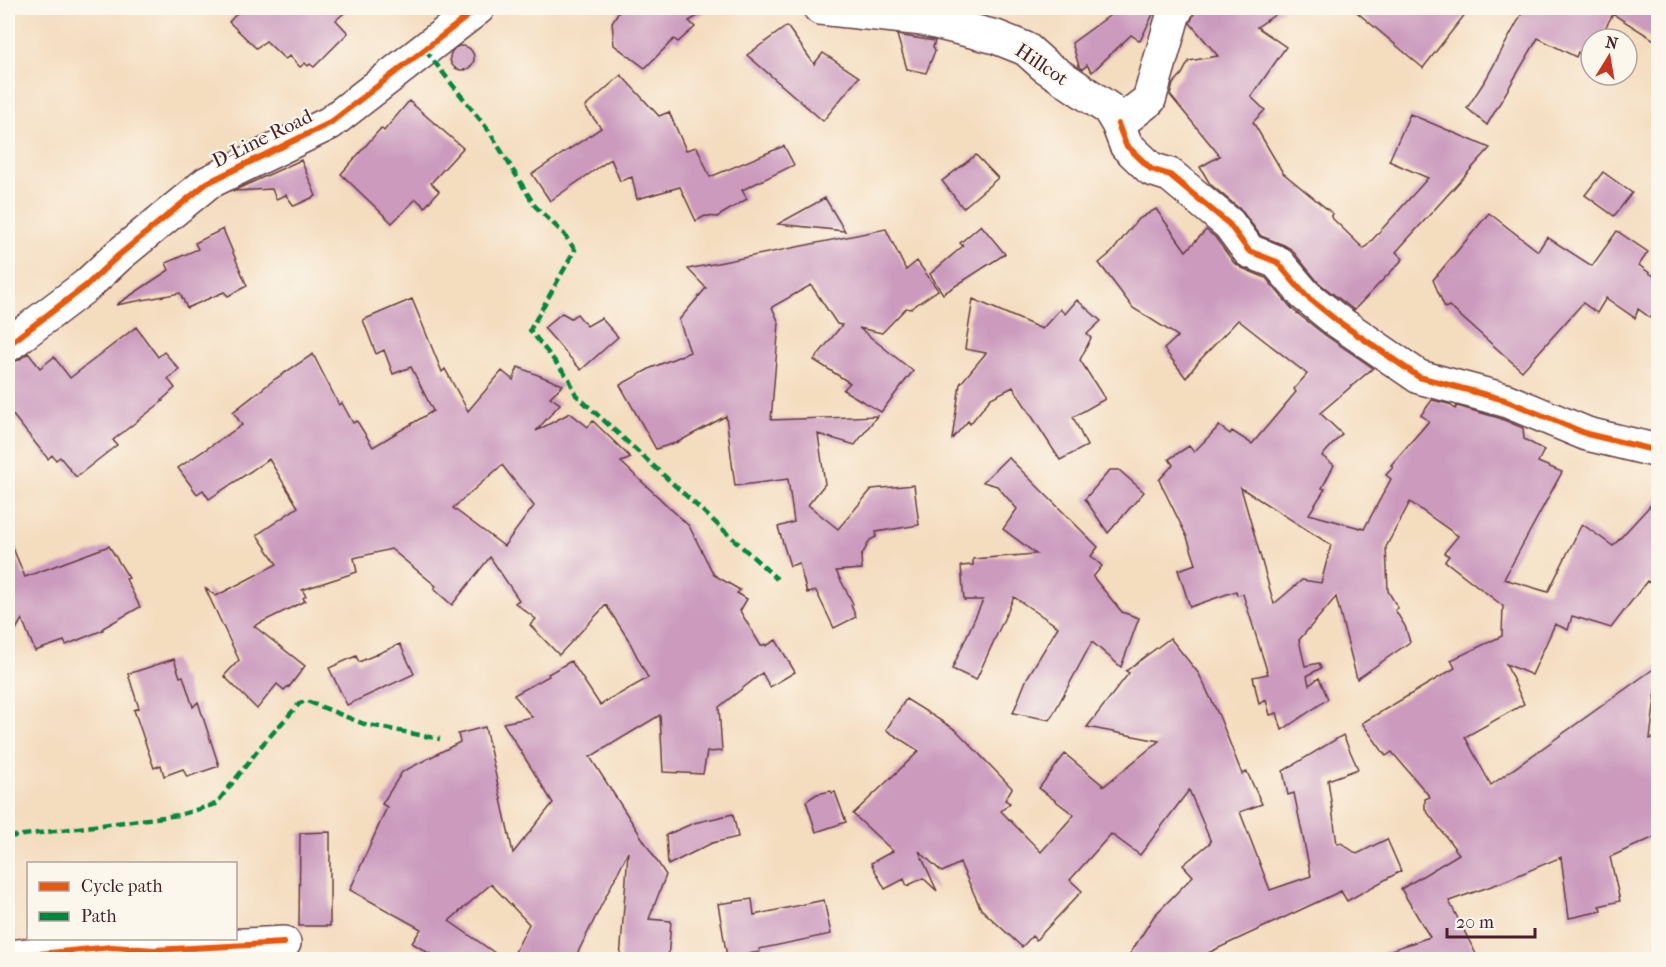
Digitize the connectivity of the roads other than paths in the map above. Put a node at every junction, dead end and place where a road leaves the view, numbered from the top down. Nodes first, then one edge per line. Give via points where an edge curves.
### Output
1 (478, 8) edge
2 (820, 8) edge
3 (1178, 8) edge
4 (1118, 124) junction
5 (8, 345) edge
6 (1659, 451) edge
7 (284, 943) dead end
8 (8, 957) edge

1 - 5 street, D-Line Road via 330,123 207,183 87,285
2 - 4 street, Hillcot via 922,19 996,37 1026,50 1109,109
3 - 4 street via 1149,100
4 - 6 street, Hillcot via 1126,145 1151,170 1170,175 1228,224 1249,251 1277,262 1312,301 1419,377 1505,400 1587,434
7 - 8 street via 154,950 112,947

